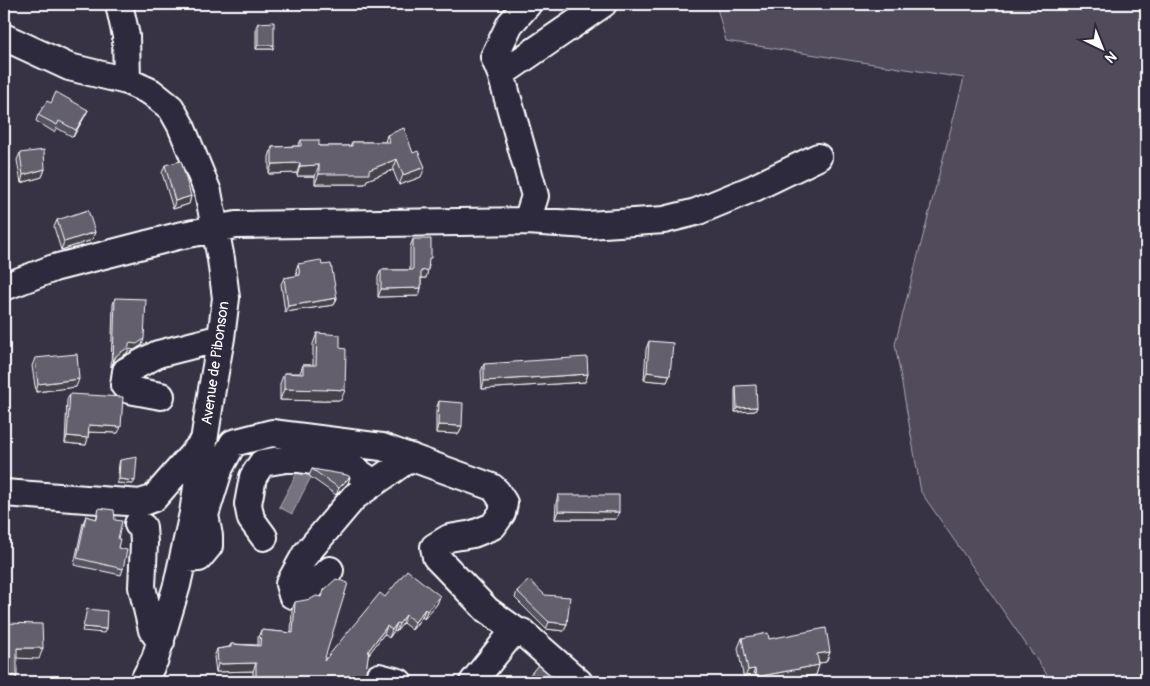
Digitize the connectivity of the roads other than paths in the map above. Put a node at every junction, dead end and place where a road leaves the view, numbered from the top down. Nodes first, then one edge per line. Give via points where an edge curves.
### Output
1 (119, 4) edge
2 (528, 4) edge
3 (603, 4) edge
4 (4, 37) edge
5 (501, 74) junction
6 (127, 81) junction
7 (818, 157) dead end
8 (527, 221) junction
9 (215, 228) junction
10 (4, 288) edge
11 (221, 338) junction
12 (161, 396) dead end
13 (204, 441) junction
14 (411, 457) junction
15 (374, 483) junction
16 (4, 493) edge
17 (138, 524) dead end
18 (264, 537) dead end
19 (183, 559) junction
20 (330, 570) dead end
21 (518, 632) junction
22 (161, 642) junction
23 (143, 682) edge
24 (378, 682) edge
25 (399, 682) edge
26 (473, 682) edge
27 (578, 682) edge

1 - 6 street via 126,36
2 - 5 street via 510,24 494,57
3 - 5 street
4 - 6 street, Avenue de Pibonson via 69,67
5 - 8 street via 535,196
6 - 9 street, Avenue de Pibonson via 151,92 171,108 208,192
7 - 8 street via 696,212 664,220 588,225
8 - 9 street via 236,225
9 - 10 street via 54,268
9 - 11 street, Avenue de Pibonson via 226,298
11 - 12 street via 158,354 126,371 124,385 129,390
11 - 13 street, Avenue de Pibonson
13 - 16 street via 154,498 141,503
13 - 19 street, Avenue de Pibonson
14 - 15 street
14 - 19 street via 382,447 272,433 233,443 220,467 205,515 209,546 198,558
14 - 21 street via 492,487 504,503 502,513 493,526 449,538 434,547 436,557 487,610
15 - 18 street via 351,467 292,458 262,463 253,477 248,504 252,519
15 - 20 street via 354,497 305,555 289,584 292,594 305,592
17 - 22 street via 143,527 142,587 152,630
19 - 22 street, Avenue de Pibonson
21 - 26 street via 513,632
21 - 27 street via 522,632
22 - 23 street, Avenue de Pibonson
24 - 25 street via 379,677

